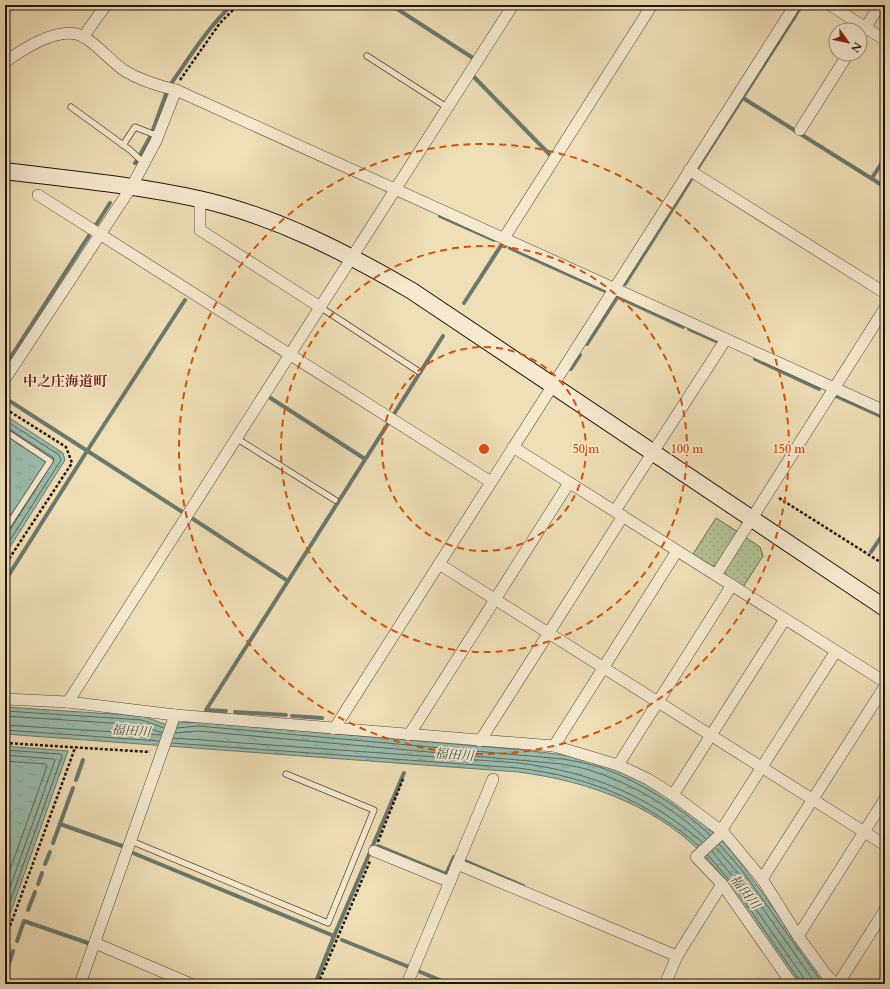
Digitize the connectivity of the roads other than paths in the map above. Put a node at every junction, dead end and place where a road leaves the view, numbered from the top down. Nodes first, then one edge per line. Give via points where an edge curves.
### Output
1 (106, 5) edge
2 (513, 5) edge
3 (652, 5) edge
4 (795, 5) edge
5 (830, 5) edge
6 (880, 5) edge
7 (851, 22) edge
8 (868, 24) edge
9 (868, 34) edge
10 (83, 37) junction
11 (885, 40) edge
12 (367, 56) dead end
13 (5, 62) edge
14 (843, 62) edge
15 (176, 90) junction
16 (71, 107) dead end
17 (448, 108) junction
18 (800, 130) dead end
19 (158, 136) junction
20 (123, 145) junction
21 (144, 163) junction
22 (689, 170) junction
23 (5, 171) edge
24 (132, 186) junction
25 (395, 189) junction
26 (38, 195) dead end
27 (200, 200) junction
28 (101, 234) junction
29 (504, 238) junction
30 (352, 256) junction
31 (614, 288) junction
32 (885, 293) edge
33 (320, 307) junction
34 (885, 308) edge
35 (726, 339) junction
36 (290, 354) junction
37 (418, 371) dead end
38 (5, 379) edge
39 (552, 385) junction
40 (834, 388) junction
41 (885, 411) edge
42 (5, 431) edge
43 (236, 438) junction
44 (513, 447) junction
45 (653, 453) junction
46 (491, 482) junction
47 (569, 483) junction
48 (335, 500) dead end
49 (619, 514) junction
50 (750, 519) junction
51 (5, 530) edge
52 (677, 551) junction
53 (439, 564) junction
54 (716, 575) junction
55 (732, 585) junction
56 (495, 599) junction
57 (885, 608) edge
58 (785, 619) junction
59 (548, 633) junction
60 (836, 651) junction
61 (604, 668) junction
62 (885, 682) edge
63 (885, 686) edge
64 (5, 699) edge
65 (68, 702) junction
66 (658, 702) junction
67 (175, 715) junction
68 (334, 729) junction
69 (409, 735) junction
70 (711, 735) junction
71 (480, 741) junction
72 (554, 746) junction
73 (618, 765) junction
74 (762, 768) junction
75 (286, 774) dead end
76 (493, 779) dead end
77 (673, 795) junction
78 (885, 799) edge
79 (813, 800) junction
80 (864, 832) junction
81 (721, 833) junction
82 (131, 842) junction
83 (885, 845) edge
84 (374, 851) road end
85 (457, 864) junction
86 (762, 879) junction
87 (450, 882) junction
88 (722, 884) junction
89 (885, 910) edge
90 (798, 936) junction
91 (95, 943) junction
92 (677, 956) junction
93 (80, 984) edge
94 (189, 984) edge
95 (407, 984) edge
96 (665, 984) edge
97 (792, 984) edge
98 (837, 984) edge

1 - 10 street
2 - 17 street
3 - 29 street
4 - 22 street
5 - 7 street
6 - 8 street
9 - 11 street
10 - 13 street via 68,34 55,36 22,50
10 - 15 street via 125,70
12 - 17 lane
14 - 18 street
15 - 19 street
15 - 25 street
16 - 20 lane
17 - 25 street
19 - 20 lane via 134,127
19 - 21 street
20 - 21 lane
21 - 24 street
22 - 31 street
22 - 32 street
23 - 24 street
24 - 27 street
24 - 28 street
25 - 29 street
25 - 30 street
26 - 28 street
27 - 30 street via 266,219
27 - 33 street via 200,230
28 - 36 street
28 - 38 street
29 - 31 street
30 - 33 street
30 - 39 street via 412,290
31 - 35 street
31 - 39 street
33 - 36 street
33 - 37 lane
34 - 40 street
35 - 40 street
35 - 45 street
36 - 43 street
36 - 46 street
39 - 44 street
39 - 45 street
40 - 41 street
40 - 50 street
42 - 51 lane via 50,461
43 - 48 lane
43 - 65 street
44 - 46 street
44 - 47 street
45 - 49 street
45 - 50 street
46 - 53 street
47 - 49 street
47 - 56 street
49 - 52 street
49 - 59 street
50 - 54 street
50 - 57 street
52 - 54 street
52 - 61 street
53 - 56 street
53 - 68 street
54 - 55 street
55 - 58 street
55 - 66 street
56 - 59 street
56 - 69 street
58 - 60 street
58 - 70 street
59 - 61 street
59 - 71 street
60 - 62 street
60 - 74 street
61 - 66 street
61 - 72 street
63 - 79 street
64 - 65 street
65 - 67 street
66 - 70 street
66 - 73 street
67 - 68 street
67 - 82 street
68 - 69 street
69 - 71 street
70 - 74 street
70 - 77 street
71 - 72 street
72 - 73 street
73 - 77 street via 648,779
74 - 79 street
74 - 81 street
75 - 82 lane via 374,810 328,924
76 - 85 street
77 - 81 street
78 - 80 street
79 - 80 street
79 - 86 street
80 - 83 street
80 - 90 street
81 - 86 street
81 - 88 street via 696,857
82 - 91 street
84 - 87 street
85 - 87 street
85 - 92 street
86 - 90 street
87 - 95 street
88 - 92 street
88 - 97 street
89 - 98 street
90 - 98 street via 825,973
91 - 93 street
91 - 94 street
92 - 96 street

